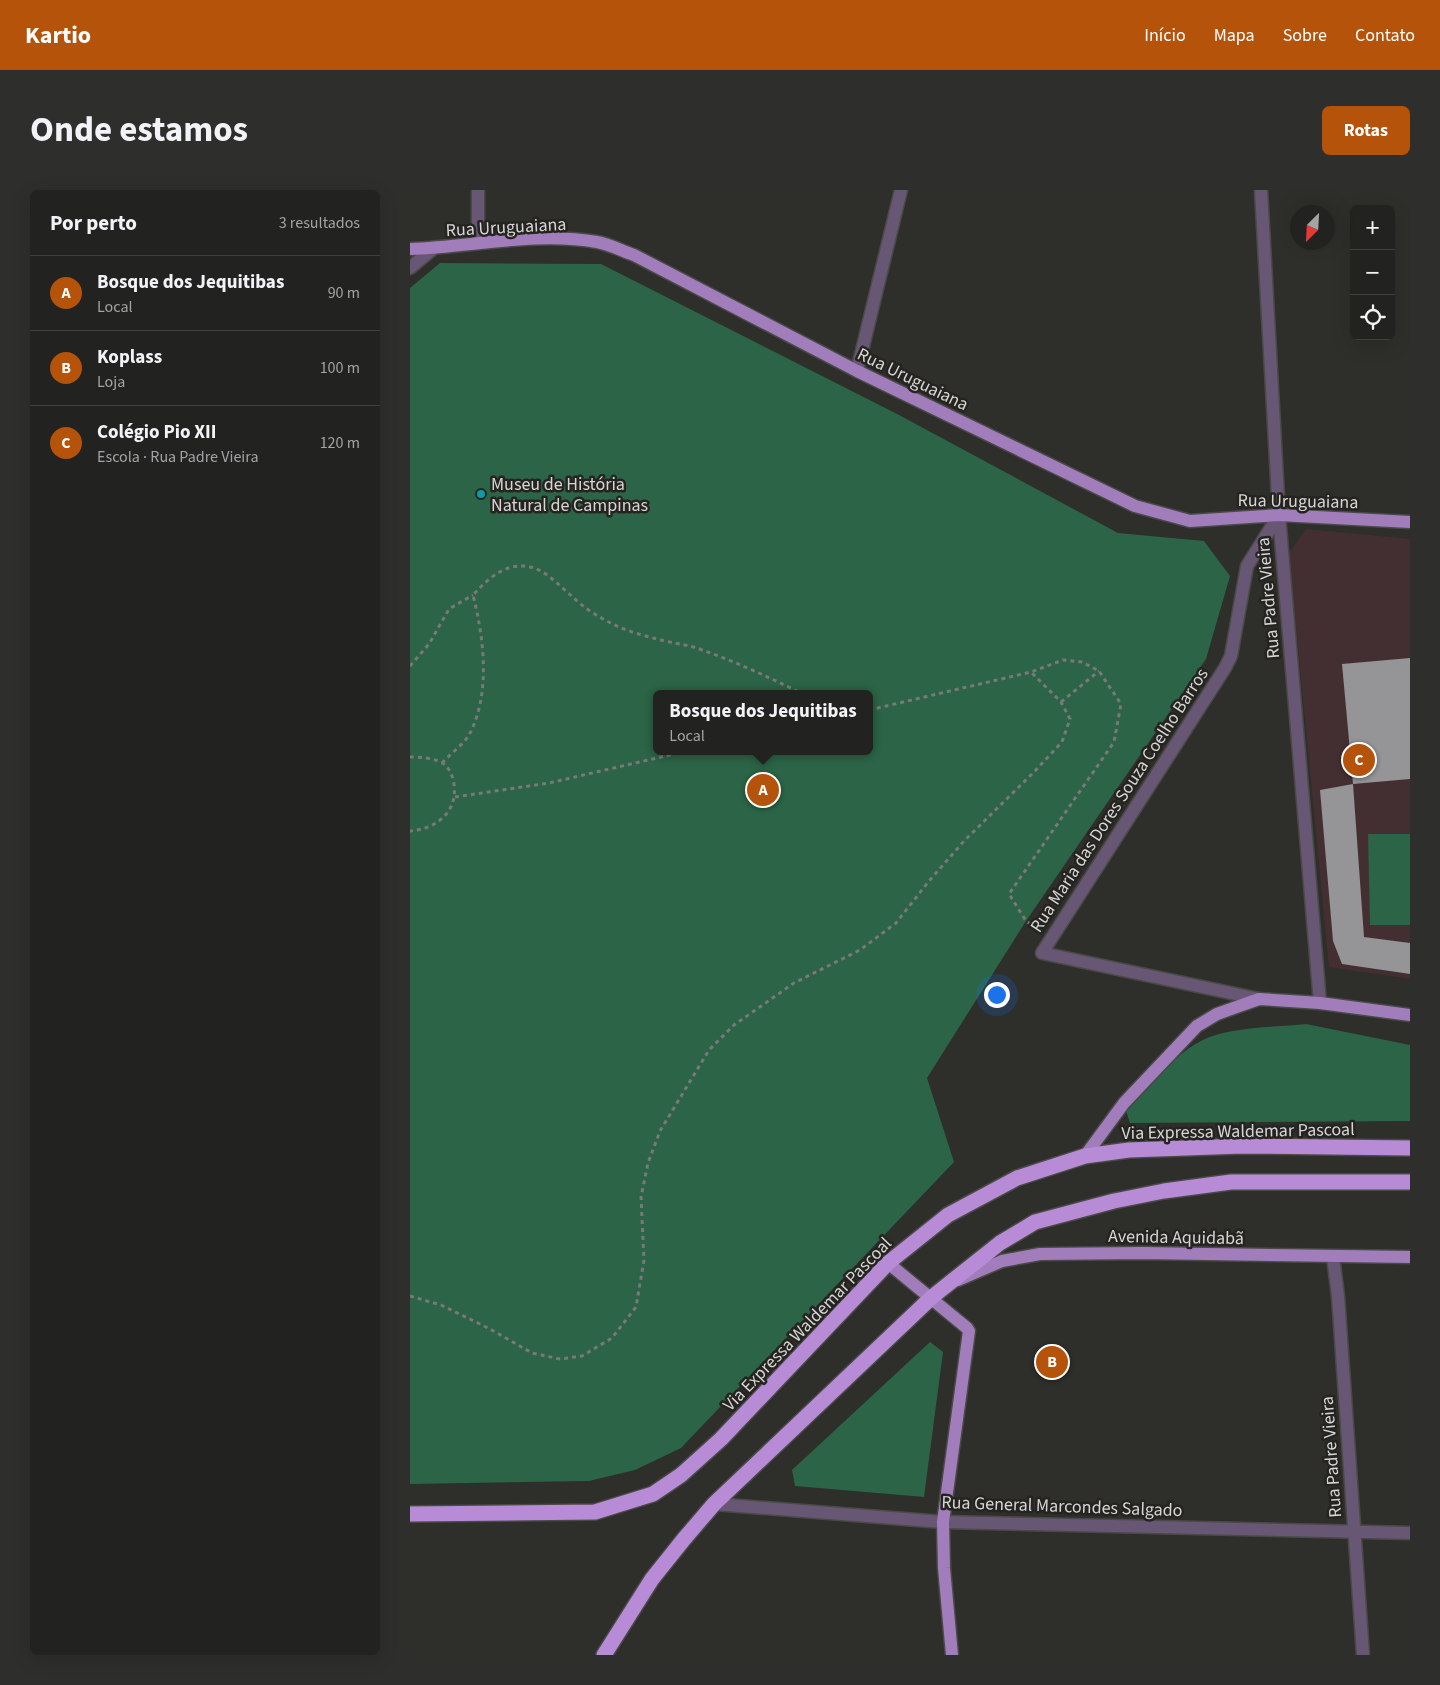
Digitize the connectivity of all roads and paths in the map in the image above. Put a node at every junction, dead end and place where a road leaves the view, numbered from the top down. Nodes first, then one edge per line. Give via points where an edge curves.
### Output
1 (478, 190) edge
2 (901, 190) edge
3 (1261, 190) edge
4 (478, 242) junction
5 (434, 248) junction
6 (410, 249) edge
7 (410, 268) edge
8 (857, 372) junction
9 (1279, 515) junction
10 (1410, 522) edge
11 (473, 595) junction
12 (410, 666) edge
13 (1099, 671) junction
14 (1031, 672) junction
15 (794, 690) edge
16 (1061, 702) junction
17 (873, 709) edge
18 (670, 755) edge
19 (410, 757) edge
20 (442, 763) junction
21 (455, 797) junction
22 (410, 831) edge
23 (1026, 921) dead end
24 (1259, 999) junction
25 (1320, 1003) junction
26 (1410, 1015) edge
27 (1410, 1148) edge
28 (1085, 1156) junction
29 (1410, 1182) edge
30 (1333, 1257) junction
31 (1410, 1257) edge
32 (888, 1263) junction
33 (947, 1285) junction
34 (410, 1296) edge
35 (932, 1297) junction
36 (714, 1504) junction
37 (410, 1514) edge
38 (943, 1522) junction
39 (1354, 1532) junction
40 (1410, 1533) edge
41 (604, 1655) edge
42 (952, 1655) edge
43 (1364, 1655) edge

1 - 4 street
2 - 8 street
3 - 9 street, Rua Padre Vieira
4 - 5 main road, Rua Uruguaiana
4 - 8 main road, Rua Uruguaiana via 552,238 599,242 634,255
5 - 6 main road, Rua Uruguaiana
5 - 7 street
8 - 9 main road, Rua Uruguaiana via 1134,506 1190,521
9 - 10 main road, Rua Uruguaiana
9 - 24 street, Rua Maria das Dores Souza Coelho Barros via 1247,566 1231,656 1225,668 1042,953
9 - 25 street, Rua Padre Vieira
11 - 12 path via 449,609 429,644
11 - 15 path via 505,568 532,567 589,610 618,627 702,649
11 - 20 path via 484,656 479,706 468,736
13 - 14 path via 1082,662 1063,660
13 - 16 path
13 - 23 path via 1121,704 1114,742 1009,894
14 - 16 path
14 - 17 path
16 - 34 path via 1070,719 1062,742 964,841 896,924 860,950 794,983 734,1025 709,1050 660,1131 648,1164 641,1197 644,1260 636,1307 612,1338 582,1356 560,1359 532,1353 441,1305
18 - 21 path via 549,783
19 - 20 path
20 - 21 path via 453,778
21 - 22 path via 452,807 437,824
24 - 25 main road
24 - 28 main road via 1217,1014 1197,1026 1124,1103
25 - 26 main road
27 - 28 highway, Via Expressa Waldemar Pascoal via 1243,1146 1129,1150
28 - 32 highway, Via Expressa Waldemar Pascoal via 1017,1178 948,1215
29 - 33 highway via 1231,1182 1114,1201 1035,1222 1000,1243
30 - 31 main road, Avenida Aquidabã
30 - 33 main road, Avenida Aquidabã via 1040,1254 1002,1261
30 - 39 street, Rua Padre Vieira
32 - 35 main road
32 - 37 highway, Via Expressa Waldemar Pascoal via 721,1439 681,1475 653,1494 595,1512
33 - 35 highway
35 - 36 highway
35 - 38 main road via 969,1332
36 - 38 street, Rua General Marcondes Salgado
36 - 41 highway via 652,1579
38 - 39 street, Rua General Marcondes Salgado
38 - 42 main road
39 - 40 street, Rua General Marcondes Salgado
39 - 43 street, Rua Padre Vieira

